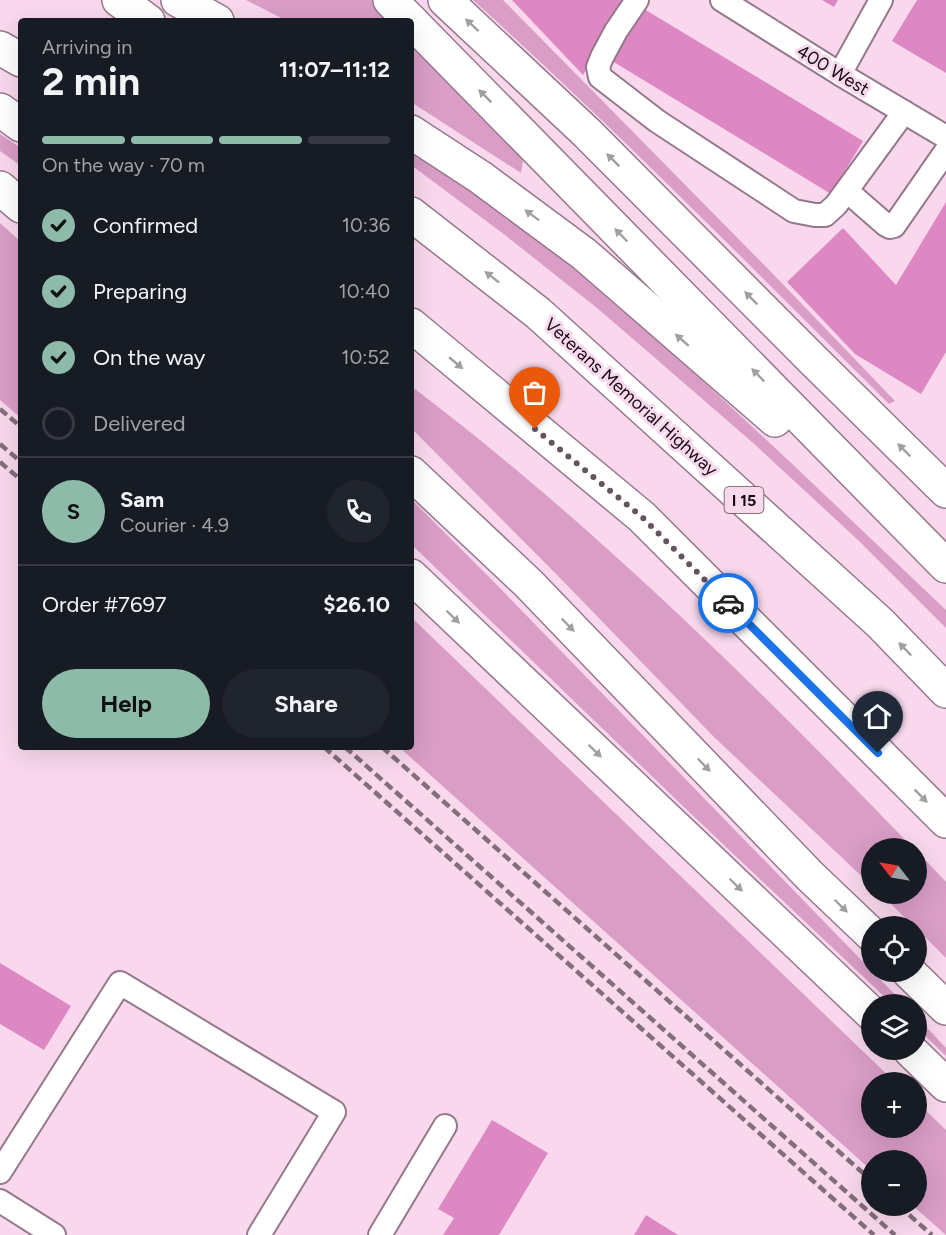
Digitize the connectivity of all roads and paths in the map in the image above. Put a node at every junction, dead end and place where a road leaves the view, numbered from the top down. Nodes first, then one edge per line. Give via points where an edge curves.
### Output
1 (119, 0) edge
2 (178, 0) edge
3 (390, 0) edge
4 (445, 0) edge
5 (638, 0) edge
6 (722, 0) edge
7 (881, 0) edge
8 (144, 18) edge
9 (211, 18) edge
10 (408, 18) edge
11 (414, 24) edge
12 (0, 48) edge
13 (18, 58) edge
14 (840, 74) junction
15 (0, 110) edge
16 (904, 112) junction
17 (18, 123) edge
18 (414, 134) edge
19 (946, 137) edge
20 (946, 151) edge
21 (0, 164) edge
22 (18, 177) edge
23 (0, 188) edge
24 (847, 191) junction
25 (18, 203) edge
26 (414, 216) edge
27 (414, 327) edge
28 (414, 456) edge
29 (414, 476) edge
30 (946, 491) edge
31 (946, 566) edge
32 (946, 574) edge
33 (414, 579) edge
34 (528, 583) junction
35 (946, 691) edge
36 (946, 821) edge
37 (861, 925) edge
38 (919, 982) edge
39 (861, 1004) edge
40 (946, 1008) edge
41 (921, 1060) edge
42 (946, 1084) edge
43 (445, 1126) dead end
44 (0, 1172) edge
45 (0, 1201) edge
46 (54, 1235) edge
47 (259, 1235) edge
48 (380, 1235) edge

1 - 8 highway
2 - 9 highway
3 - 10 highway
30 -> 4 highway via 587,133
5 - 24 street via 602,57 600,77 657,121 794,211 825,215
6 - 14 street, 400 West
7 - 14 street
31 -> 11 highway
12 - 13 highway
14 - 16 street, 400 West
15 - 17 highway
16 - 19 street, 400 West
16 - 24 street
32 -> 18 highway via 584,254
20 - 24 street via 894,226 886,225
21 - 22 highway
23 - 25 highway
35 -> 26 highway, Veterans Memorial Highway / I 15 via 880,623 538,313
27 -> 36 highway via 642,517
28 - 34 highway
29 - 34 highway
33 -> 39 highway
34 -> 37 highway
38 - 40 highway
41 - 42 highway
43 - 48 street
44 - 47 street via 120,983 334,1112
45 - 46 street

